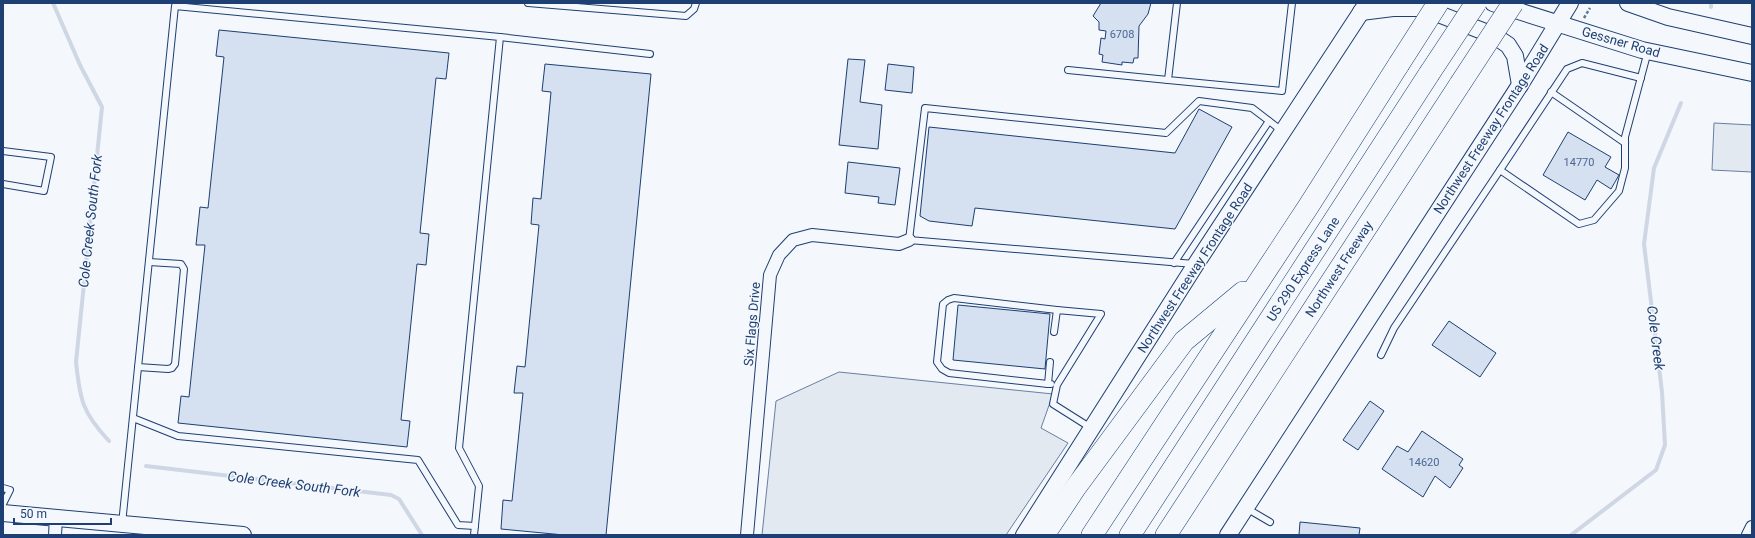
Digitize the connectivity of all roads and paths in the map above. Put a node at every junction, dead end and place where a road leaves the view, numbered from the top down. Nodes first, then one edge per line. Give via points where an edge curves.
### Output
1 (528, 3) edge
2 (696, 3) edge
3 (1177, 3) edge
4 (1292, 3) edge
5 (1438, 3) edge
6 (1476, 3) edge
7 (1493, 3) edge
8 (1513, 3) edge
9 (1570, 3) edge
10 (1628, 3) edge
11 (1364, 8) edge
12 (1557, 23) junction
13 (1752, 36) edge
14 (500, 37) junction
15 (1648, 51) junction
16 (650, 54) dead end
17 (1068, 70) dead end
18 (1752, 73) edge
19 (1641, 78) junction
20 (1168, 80) junction
21 (1520, 86) junction
22 (1551, 92) junction
23 (1270, 121) junction
24 (1283, 132) junction
25 (1625, 143) junction
26 (3, 151) edge
27 (1500, 170) junction
28 (3, 184) edge
29 (909, 240) junction
30 (149, 262) junction
31 (1174, 263) junction
32 (1196, 264) junction
33 (1261, 277) junction
34 (1057, 310) junction
35 (1054, 332) dead end
36 (1381, 355) dead end
37 (1050, 362) dead end
38 (138, 368) junction
39 (1048, 384) junction
40 (1057, 385) junction
41 (133, 418) junction
42 (1092, 429) junction
43 (3, 488) edge
44 (3, 504) edge
45 (1184, 508) junction
46 (1246, 508) junction
47 (3, 513) edge
48 (56, 518) junction
49 (1270, 522) dead end
50 (122, 524) junction
51 (475, 526) junction
52 (1752, 527) edge
53 (55, 535) edge
54 (243, 535) edge
55 (474, 535) edge
56 (747, 535) edge
57 (1024, 535) edge
58 (1044, 535) edge
59 (1092, 535) edge
60 (1130, 535) edge
61 (1166, 535) edge
62 (1175, 535) edge
63 (1228, 535) edge
64 (1748, 535) edge

1 - 2 lane via 686,16 694,9
3 - 20 lane
4 - 20 lane via 1282,91
5 - 33 highway, bridge
6 - 60 highway, US 290 Express Lane, bridge
7 - 12 main road, Gessner Road
8 - 45 highway, Northwest Freeway, bridge
9 - 12 main road, Northwest Freeway Frontage Road
10 - 13 main road via 1668,17
11 - 21 main road via 1423,8 1493,35 1508,45 1515,56
11 - 24 main road, Northwest Freeway Frontage Road
12 - 15 main road, Gessner Road
12 - 21 main road, Northwest Freeway Frontage Road
14 - 16 lane
14 - 30 lane via 175,6
14 - 51 lane via 459,448 479,486
15 - 18 main road, Gessner Road
15 - 19 lane
17 - 20 lane
19 - 22 lane via 1582,63 1566,69
19 - 25 lane
21 - 46 main road, Northwest Freeway Frontage Road
22 - 25 lane
22 - 27 lane
23 - 24 lane
23 - 29 lane via 1252,108 1199,101 1166,133 925,108
23 - 31 lane
24 - 32 main road, Northwest Freeway Frontage Road
25 - 27 lane via 1625,168 1619,191 1594,220 1578,224
26 - 28 lane via 51,158 44,191
27 - 36 lane via 1394,328
29 - 31 lane
29 - 56 street, Six Flags Drive via 899,244 812,235 793,240 779,254 770,275
30 - 38 lane
30 - 38 lane via 181,264 184,269 175,364 168,369
31 - 32 lane
32 - 42 main road, Northwest Freeway Frontage Road
33 - 58 highway via 1184,342 1076,487
33 - 59 highway
34 - 35 lane
34 - 39 lane via 954,298 943,304 937,362 942,369 949,373
34 - 40 lane via 1101,314
37 - 39 lane
38 - 41 lane
39 - 40 lane
40 - 42 lane via 1053,404
41 - 50 lane
41 - 51 lane via 178,436 418,460 458,524
42 - 57 main road, Northwest Freeway Frontage Road
43 - 44 lane via 10,490
45 - 61 highway, Northwest Freeway
45 - 62 highway
46 - 49 lane
46 - 63 main road, Northwest Freeway Frontage Road
47 - 48 main road
48 - 50 main road
48 - 53 street
50 - 54 main road
51 - 55 lane
52 - 64 street

